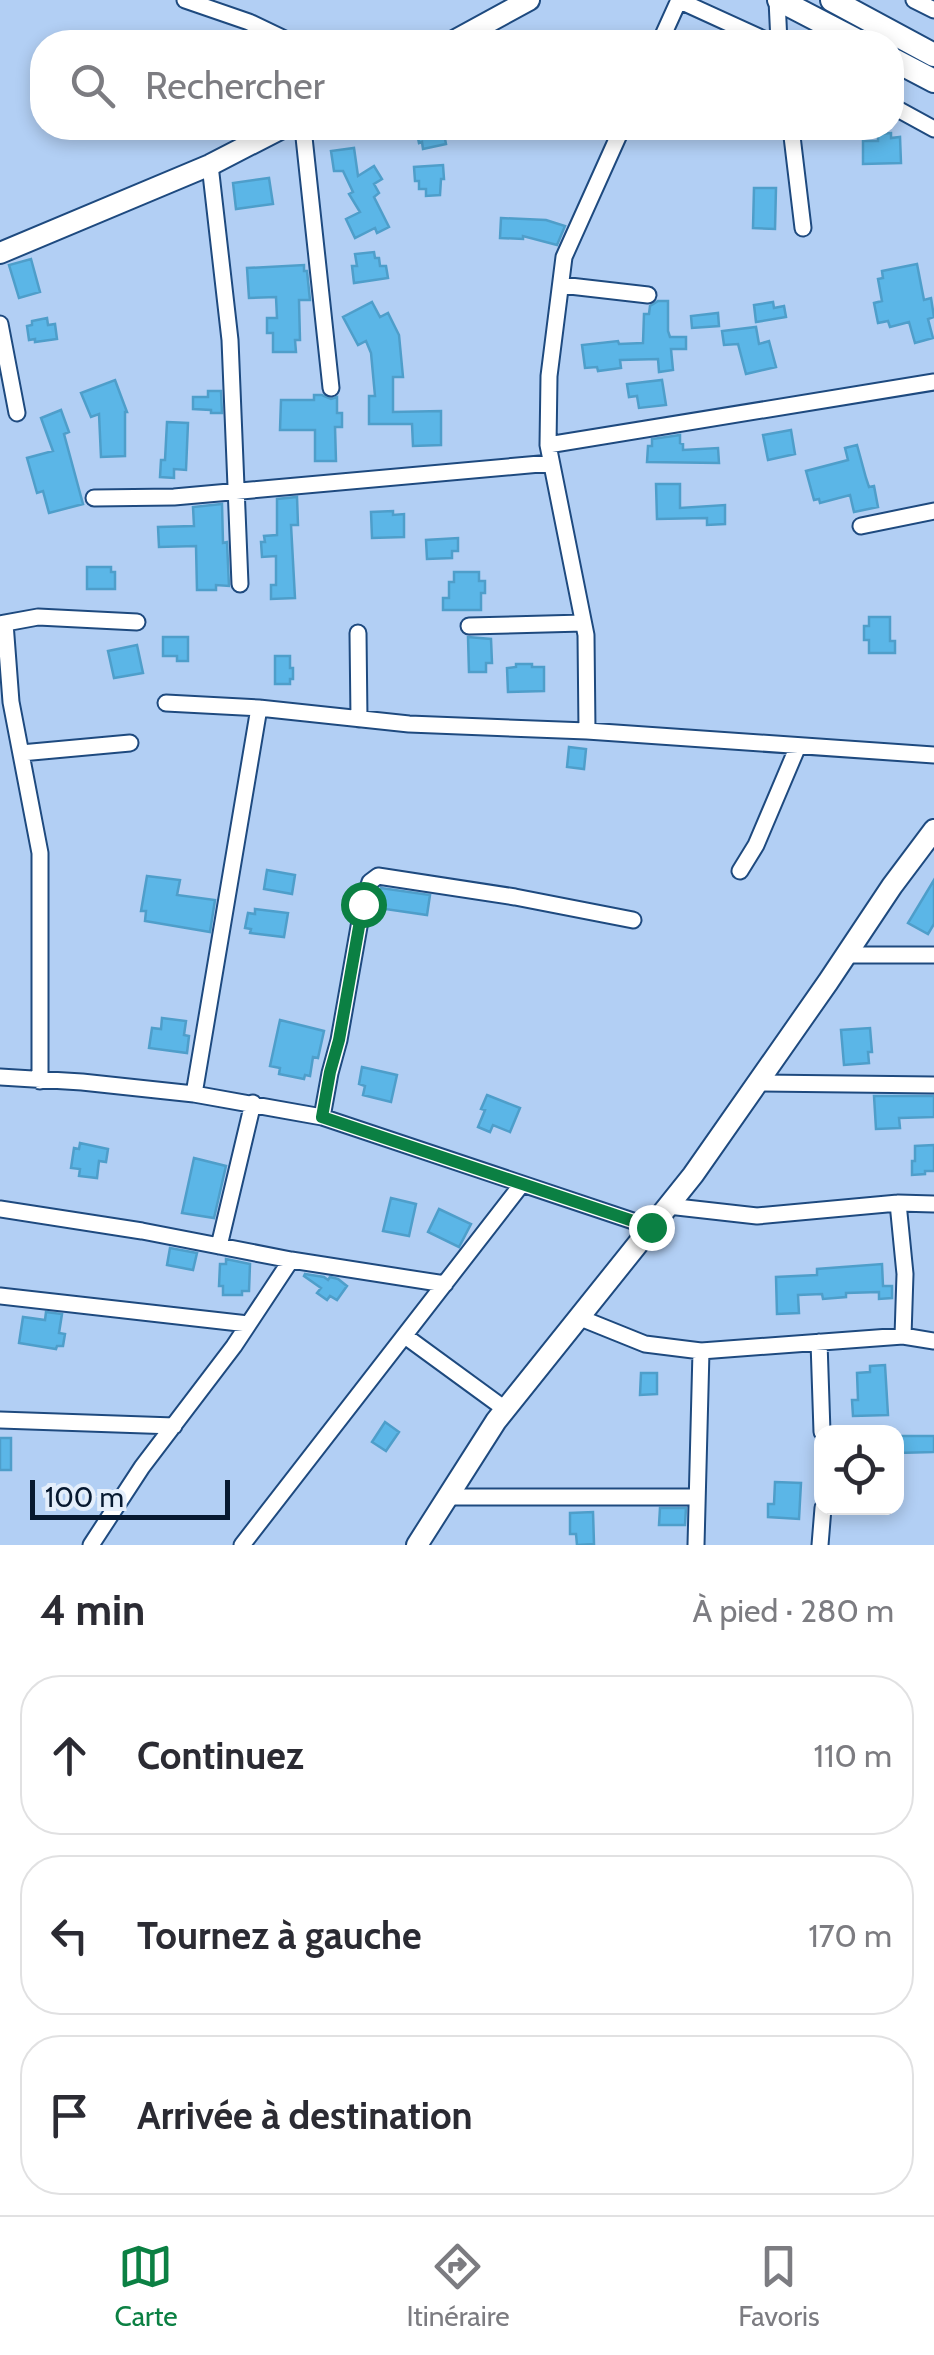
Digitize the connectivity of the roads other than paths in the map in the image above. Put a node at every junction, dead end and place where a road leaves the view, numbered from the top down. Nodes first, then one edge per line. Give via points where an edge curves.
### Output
1 (185, 0) edge
2 (529, 0) edge
3 (679, 0) edge
4 (778, 0) edge
5 (832, 0) edge
6 (914, 0) edge
7 (934, 10) edge
8 (270, 30) edge
9 (474, 30) edge
10 (665, 30) edge
11 (744, 30) edge
12 (779, 30) edge
13 (837, 30) edge
14 (888, 30) edge
15 (904, 39) edge
16 (934, 55) edge
17 (904, 65) edge
18 (934, 81) edge
19 (904, 113) edge
20 (934, 129) edge
21 (255, 140) edge
22 (304, 140) edge
23 (617, 140) edge
24 (792, 140) edge
25 (210, 165) junction
26 (802, 228) dead end
27 (0, 253) edge
28 (561, 285) junction
29 (648, 295) dead end
30 (0, 324) edge
31 (934, 382) edge
32 (331, 388) dead end
33 (17, 413) dead end
34 (548, 446) junction
35 (550, 463) junction
36 (238, 490) junction
37 (94, 498) dead end
38 (934, 510) edge
39 (860, 526) dead end
40 (240, 584) dead end
41 (137, 622) dead end
42 (584, 623) junction
43 (2, 624) edge
44 (469, 626) dead end
45 (358, 633) dead end
46 (166, 703) dead end
47 (259, 708) junction
48 (359, 719) junction
49 (587, 731) junction
50 (130, 743) dead end
51 (798, 746) junction
52 (21, 754) junction
53 (934, 755) edge
54 (934, 830) edge
55 (740, 871) dead end
56 (633, 920) dead end
57 (934, 955) edge
58 (846, 956) junction
59 (0, 1077) edge
60 (40, 1080) junction
61 (758, 1082) junction
62 (934, 1085) edge
63 (194, 1094) junction
64 (253, 1104) junction
65 (322, 1117) junction
66 (522, 1184) junction
67 (898, 1203) junction
68 (934, 1204) edge
69 (668, 1206) junction
70 (0, 1209) edge
71 (651, 1227) junction
72 (219, 1246) junction
73 (291, 1260) junction
74 (445, 1284) junction
75 (0, 1296) edge
76 (578, 1317) junction
77 (248, 1324) junction
78 (405, 1336) junction
79 (904, 1336) junction
80 (934, 1341) edge
81 (819, 1342) junction
82 (701, 1351) junction
83 (505, 1409) junction
84 (0, 1420) edge
85 (822, 1425) edge
86 (174, 1426) junction
87 (448, 1496) junction
88 (697, 1497) junction
89 (822, 1515) edge
90 (91, 1545) edge
91 (242, 1545) edge
92 (417, 1545) edge
93 (696, 1545) edge
94 (820, 1545) edge

1 - 8 street
2 - 9 street
3 - 10 street
3 - 11 street
4 - 12 street
4 - 13 main road
5 - 14 main road
6 - 7 street
15 - 16 main road
17 - 18 main road
19 - 20 street
21 - 25 street
22 - 32 street
23 - 28 street via 564,257
24 - 26 street
25 - 27 street
25 - 36 street
28 - 29 street
28 - 34 street
30 - 33 street
31 - 34 street
34 - 35 street
35 - 36 street
35 - 42 street
36 - 37 street
36 - 40 street
38 - 39 street
41 - 43 street via 38,616
42 - 44 street
42 - 49 street
43 - 52 street
45 - 48 street
46 - 47 street
47 - 48 street
47 - 63 street
48 - 49 street
49 - 51 street
50 - 52 street
51 - 53 street
51 - 55 street
52 - 60 street via 40,853
54 - 58 street
56 - 65 street via 378,876 363,904
57 - 58 street
58 - 61 street
59 - 60 street
60 - 63 street
61 - 62 street
61 - 69 street
63 - 64 street
64 - 65 street
64 - 72 street
65 - 66 street
66 - 71 street
66 - 74 street
67 - 68 street
67 - 69 street via 757,1216
67 - 79 street
69 - 71 street
70 - 72 street
71 - 76 street
72 - 73 street
73 - 74 street
73 - 77 street
74 - 78 street
75 - 77 street
76 - 82 street via 645,1344
76 - 83 street
77 - 86 street
78 - 83 street
78 - 91 street
79 - 80 street
79 - 81 street
81 - 82 street
81 - 85 street
82 - 88 street
83 - 87 street
84 - 86 street
86 - 90 street
87 - 88 street
87 - 92 street
88 - 93 street
89 - 94 street

